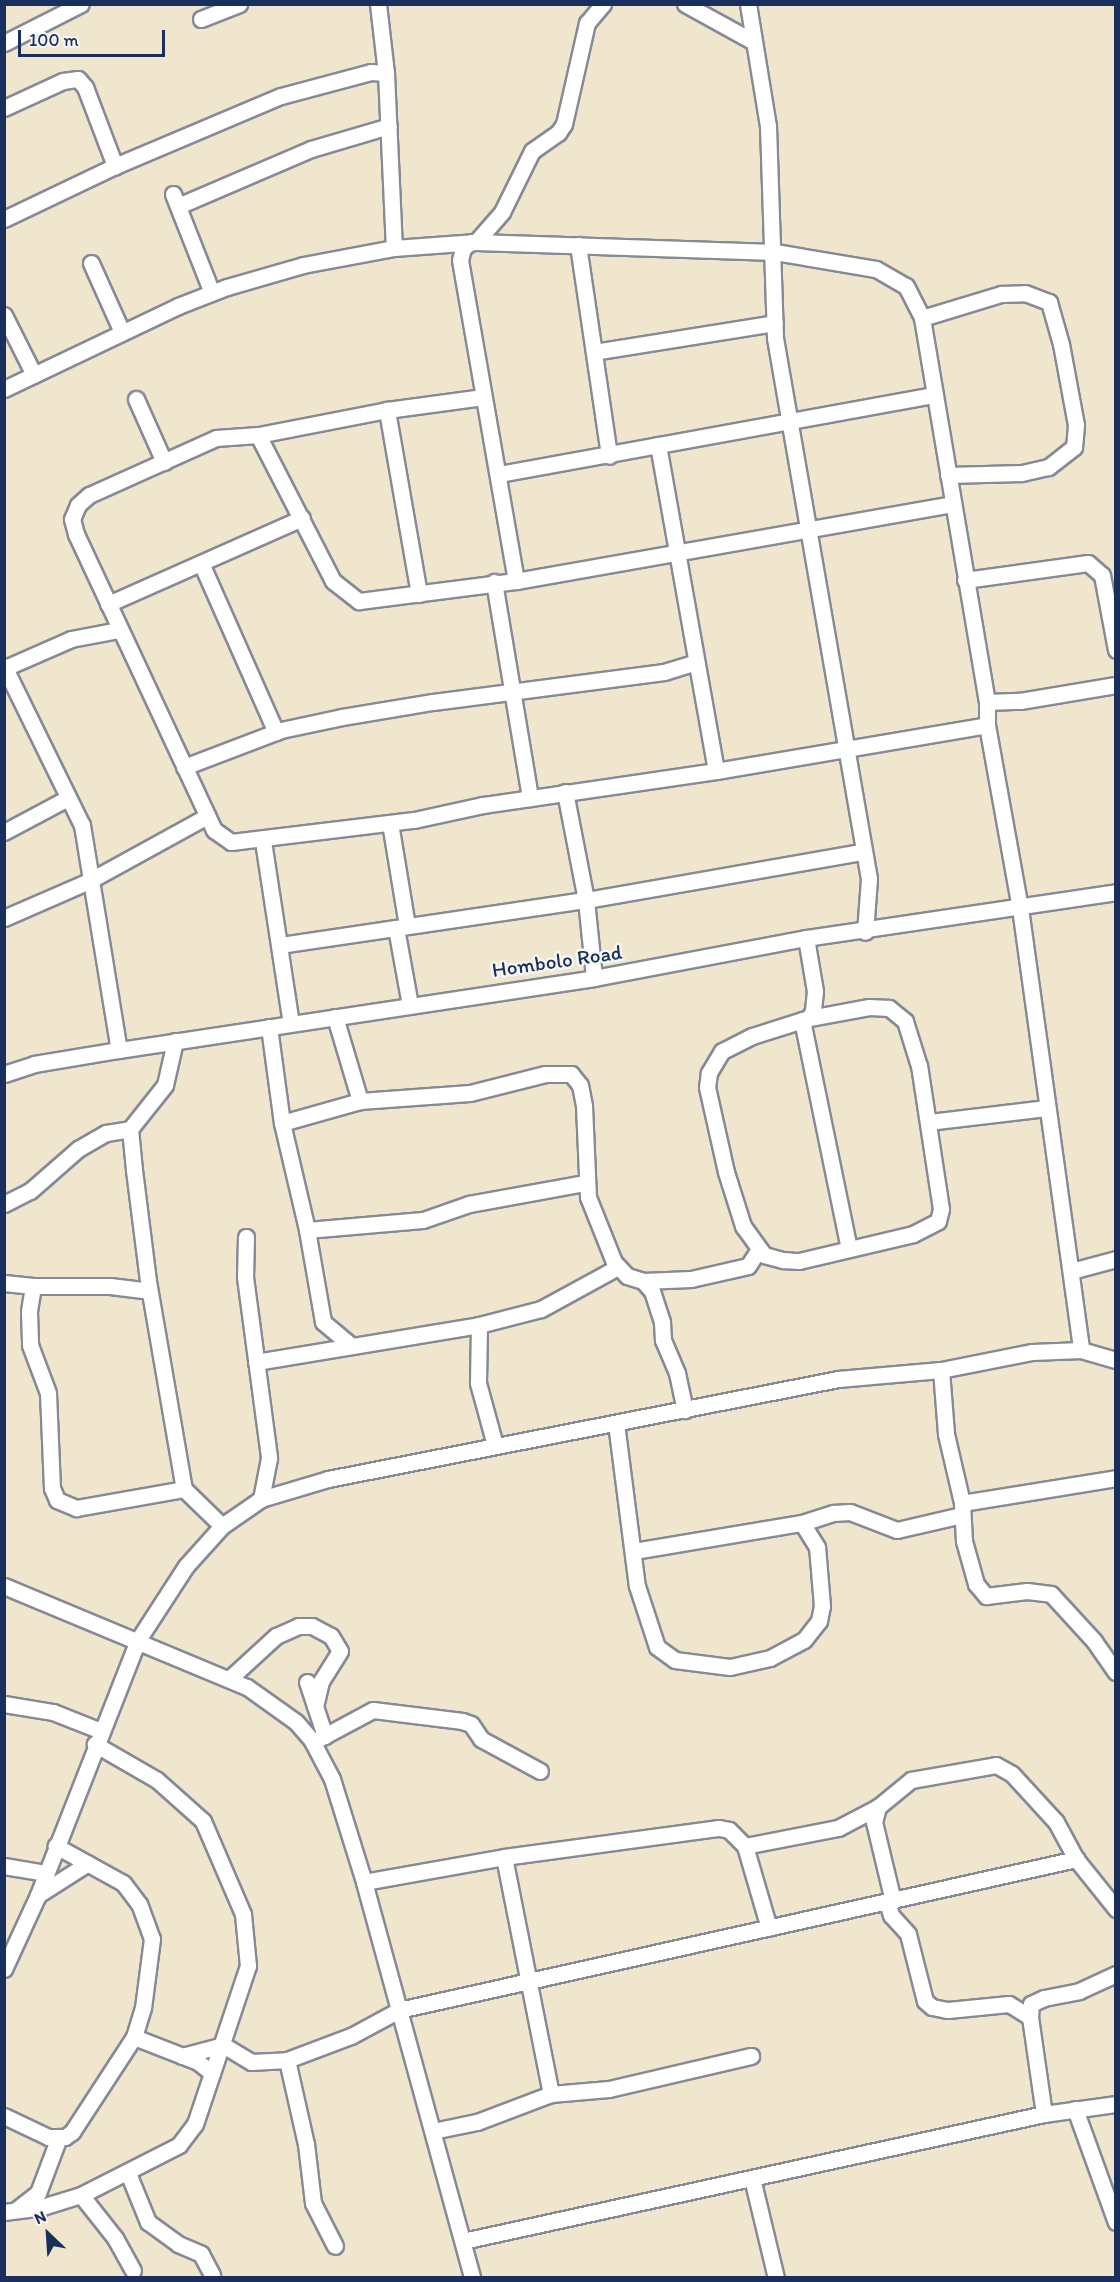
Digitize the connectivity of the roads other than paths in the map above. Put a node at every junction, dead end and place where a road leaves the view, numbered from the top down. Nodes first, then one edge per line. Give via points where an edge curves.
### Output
1 (81, 4) edge
2 (239, 4) edge
3 (378, 4) edge
4 (603, 4) edge
5 (686, 4) edge
6 (748, 4) edge
7 (201, 19) dead end
8 (754, 42) junction
9 (4, 43) edge
10 (386, 73) junction
11 (4, 108) edge
12 (389, 126) junction
13 (116, 166) junction
14 (4, 219) edge
15 (473, 242) junction
16 (578, 246) junction
17 (394, 248) junction
18 (775, 252) junction
19 (91, 263) dead end
20 (212, 293) junction
21 (4, 315) edge
22 (922, 318) junction
23 (775, 323) junction
24 (122, 332) junction
25 (594, 352) junction
26 (33, 375) junction
27 (4, 389) edge
28 (935, 395) junction
29 (483, 397) junction
30 (136, 399) dead end
31 (387, 410) junction
32 (789, 422) junction
33 (258, 435) junction
34 (658, 445) junction
35 (609, 456) junction
36 (164, 462) junction
37 (498, 474) junction
38 (948, 475) junction
39 (952, 504) junction
40 (302, 518) junction
41 (806, 528) junction
42 (675, 553) junction
43 (201, 563) junction
44 (965, 580) junction
45 (516, 581) junction
46 (494, 582) junction
47 (419, 594) junction
48 (114, 617) junction
49 (1116, 650) edge
50 (694, 663) junction
51 (6, 674) edge
52 (1116, 685) edge
53 (513, 693) junction
54 (987, 702) junction
55 (987, 725) junction
56 (276, 732) junction
57 (848, 747) junction
58 (184, 767) junction
59 (716, 771) junction
60 (565, 792) junction
61 (68, 798) junction
62 (530, 798) junction
63 (207, 816) junction
64 (390, 823) junction
65 (4, 832) edge
66 (263, 841) junction
67 (861, 852) junction
68 (89, 881) junction
69 (1116, 892) edge
70 (585, 900) junction
71 (1020, 909) junction
72 (4, 918) edge
73 (402, 927) junction
74 (865, 932) junction
75 (806, 938) junction
76 (280, 945) junction
77 (594, 978) junction
78 (410, 1005) junction
79 (335, 1017) junction
80 (805, 1019) junction
81 (291, 1023) junction
82 (269, 1027) junction
83 (175, 1041) junction
84 (119, 1050) junction
85 (4, 1074) edge
86 (360, 1101) junction
87 (1047, 1107) junction
88 (930, 1122) junction
89 (282, 1124) junction
90 (130, 1129) junction
91 (585, 1183) junction
92 (4, 1204) edge
93 (308, 1230) junction
94 (246, 1237) dead end
95 (849, 1248) junction
96 (759, 1249) junction
97 (1116, 1260) edge
98 (618, 1267) junction
99 (1071, 1271) junction
100 (643, 1281) junction
101 (4, 1283) edge
102 (33, 1286) junction
103 (149, 1291) junction
104 (479, 1324) junction
105 (349, 1344) junction
106 (1081, 1350) junction
107 (1116, 1360) edge
108 (256, 1362) junction
109 (941, 1370) junction
110 (685, 1410) junction
111 (616, 1423) junction
112 (495, 1445) junction
113 (1114, 1481) edge
114 (184, 1489) junction
115 (261, 1499) junction
116 (962, 1509) junction
117 (802, 1523) junction
118 (222, 1526) junction
119 (634, 1551) junction
120 (4, 1586) edge
121 (138, 1640) junction
122 (1116, 1672) edge
123 (229, 1679) junction
124 (307, 1682) dead end
125 (4, 1704) edge
126 (315, 1706) junction
127 (98, 1738) junction
128 (319, 1739) junction
129 (540, 1771) dead end
130 (878, 1808) junction
131 (56, 1846) junction
132 (745, 1846) junction
133 (504, 1857) junction
134 (1076, 1859) junction
135 (88, 1863) junction
136 (4, 1866) edge
137 (46, 1873) junction
138 (364, 1882) junction
139 (38, 1894) junction
140 (890, 1901) junction
141 (1116, 1909) edge
142 (769, 1928) junction
143 (4, 1969) edge
144 (1116, 1974) edge
145 (529, 1983) junction
146 (399, 2010) junction
147 (1030, 2017) junction
148 (134, 2037) junction
149 (223, 2045) junction
150 (751, 2055) dead end
151 (182, 2056) junction
152 (287, 2060) junction
153 (212, 2073) junction
154 (551, 2094) junction
155 (1116, 2104) edge
156 (1075, 2109) junction
157 (1044, 2114) junction
158 (4, 2116) edge
159 (433, 2131) junction
160 (59, 2137) junction
161 (128, 2173) junction
162 (752, 2178) junction
163 (81, 2194) junction
164 (9, 2212) edge
165 (1116, 2222) edge
166 (463, 2241) junction
167 (335, 2246) dead end
168 (133, 2270) dead end
169 (212, 2275) dead end
170 (472, 2277) edge
171 (776, 2277) edge

1 - 9 street
2 - 7 street
3 - 10 street
4 - 15 street via 587,23 564,124 558,134 532,151 502,212
5 - 8 street
6 - 8 street
8 - 18 street via 768,126
10 - 12 street
10 - 13 street via 345,76 281,96
11 - 13 street via 63,81 78,79 85,87
12 - 17 street
12 - 20 street via 311,149 176,200
13 - 14 street
15 - 16 street
15 - 17 street
15 - 29 street via 463,248 460,260
16 - 18 street
16 - 25 street
17 - 20 street via 303,265
18 - 22 street via 885,272 906,286
18 - 23 street
19 - 24 street
20 - 24 street
21 - 26 street
22 - 28 street
22 - 38 street via 1001,294 1025,293 1049,302 1076,425 1074,447 1048,467
23 - 25 street
23 - 32 street
24 - 26 street
25 - 35 street
26 - 27 street
28 - 32 street
28 - 38 street
29 - 31 street
29 - 37 street
30 - 36 street
31 - 33 street
31 - 47 street
32 - 34 street
32 - 41 street
33 - 36 street via 216,438
33 - 40 street
34 - 35 street
34 - 42 street
35 - 37 street
36 - 48 street via 89,495 78,505 72,519
37 - 45 street
38 - 39 street
39 - 41 street
39 - 44 street
40 - 43 street
40 - 47 street via 340,590 359,601
41 - 42 street
41 - 57 street
42 - 45 street
42 - 50 street
43 - 48 street
43 - 56 street
44 - 49 street via 1088,563 1102,575
44 - 54 street
45 - 46 street
46 - 47 street
46 - 53 street
48 - 51 street
48 - 58 street
50 - 53 street via 664,672
50 - 59 street
51 - 61 street
52 - 54 street via 1020,701
53 - 56 street via 433,702
53 - 62 street
54 - 55 street
55 - 57 street
55 - 71 street
56 - 58 street
57 - 59 street
57 - 67 street
58 - 63 street
59 - 60 street
60 - 62 street
60 - 70 street
61 - 65 street
61 - 68 street via 82,825
62 - 64 street
63 - 66 street via 214,830 231,842
63 - 68 street
64 - 66 street
64 - 73 street
66 - 76 street
67 - 70 street
67 - 74 street via 869,879
68 - 72 street
68 - 84 street
69 - 71 street, Hombolo Road
70 - 73 street
70 - 77 street
71 - 74 street, Hombolo Road
71 - 87 street
73 - 76 street
73 - 78 street
74 - 75 street, Hombolo Road
75 - 77 street, Hombolo Road
75 - 80 street via 816,1002
76 - 81 street
77 - 78 street, Hombolo Road
78 - 79 street, Hombolo Road
79 - 81 street, Hombolo Road
79 - 86 street
80 - 88 street via 869,1007 896,1011 912,1039
80 - 95 street
80 - 96 street via 735,1043 718,1056 709,1073 709,1095 731,1193 743,1226
81 - 82 street, Hombolo Road
82 - 83 street, Hombolo Road
82 - 89 street
83 - 84 street, Hombolo Road
83 - 90 street via 165,1086
84 - 85 street, Hombolo Road via 34,1064
86 - 89 street
86 - 91 street via 470,1093 545,1074 572,1074 580,1085 584,1106
87 - 88 street
87 - 99 street
88 - 95 street via 941,1195 938,1221 913,1234
89 - 93 street
90 - 92 street via 106,1133 78,1149 30,1191
90 - 103 street
91 - 93 street via 469,1204 423,1220
91 - 98 street via 603,1238
93 - 105 street via 323,1322
94 - 108 street via 245,1278
95 - 96 street via 799,1261 764,1255
96 - 100 street via 748,1266 691,1279
97 - 99 street
98 - 100 street via 627,1276
98 - 104 street via 547,1306
99 - 106 street
100 - 110 street via 652,1291 659,1311 663,1340 677,1372
101 - 102 street
102 - 103 street via 110,1286
102 - 114 street via 30,1345 48,1393 52,1488 57,1500 76,1508
103 - 114 street via 158,1320
104 - 105 street
104 - 112 street via 478,1383
105 - 108 street
106 - 107 street
106 - 109 street via 1032,1352
108 - 115 street via 269,1458
109 - 110 street via 838,1379
109 - 116 street via 945,1434
110 - 111 street
111 - 112 street
111 - 119 street
112 - 115 street via 328,1479
113 - 116 street
114 - 118 street
115 - 118 street
116 - 117 street via 897,1530 850,1512
116 - 122 street via 973,1578 986,1596 1027,1591 1051,1594
117 - 119 street
117 - 119 street via 817,1547 822,1606 819,1621 792,1650 749,1664 710,1666 675,1660 663,1653 650,1632
118 - 121 street via 186,1566
120 - 121 street
121 - 123 street
121 - 127 street
123 - 126 street via 276,1636 312,1626 331,1636 340,1652 318,1688
123 - 128 street via 247,1687
124 - 126 street
125 - 127 street via 53,1712
126 - 128 street
127 - 131 street
127 - 149 street via 193,1808 222,1858 243,1914 248,1958
128 - 129 street via 373,1710 462,1721 471,1724 481,1739
128 - 138 street
130 - 132 street via 838,1828
130 - 134 street via 911,1780 996,1765 1012,1773 1056,1822
130 - 140 street via 874,1822
131 - 135 street
131 - 137 street
132 - 133 street via 729,1830 703,1829
132 - 142 street
133 - 138 street
133 - 145 street
134 - 140 street
134 - 141 street
135 - 139 street
135 - 148 street via 131,1891 150,1931 145,1998
136 - 137 street
137 - 139 street
138 - 146 street
139 - 143 street
140 - 142 street
140 - 147 street via 891,1915 908,1934 925,2001 932,2007 948,2010 1008,2004
142 - 145 street
144 - 147 street via 1079,1992 1031,2004
145 - 146 street
145 - 154 street
146 - 152 street via 351,2036
146 - 159 street
147 - 157 street
148 - 151 street
148 - 160 street via 80,2122 69,2135
149 - 151 street
149 - 152 street via 251,2062
149 - 153 street
150 - 154 street via 609,2089
151 - 153 street
152 - 167 street via 305,2137 313,2203
153 - 161 street via 195,2124 179,2145
154 - 159 street via 477,2122
155 - 156 street
156 - 157 street
156 - 165 street
157 - 162 street
158 - 160 street via 32,2131
159 - 166 street
160 - 164 street via 38,2193
161 - 163 street
161 - 169 street via 148,2222 175,2242 201,2254
162 - 166 street
162 - 171 street
163 - 164 street
163 - 168 street via 119,2244
166 - 170 street

